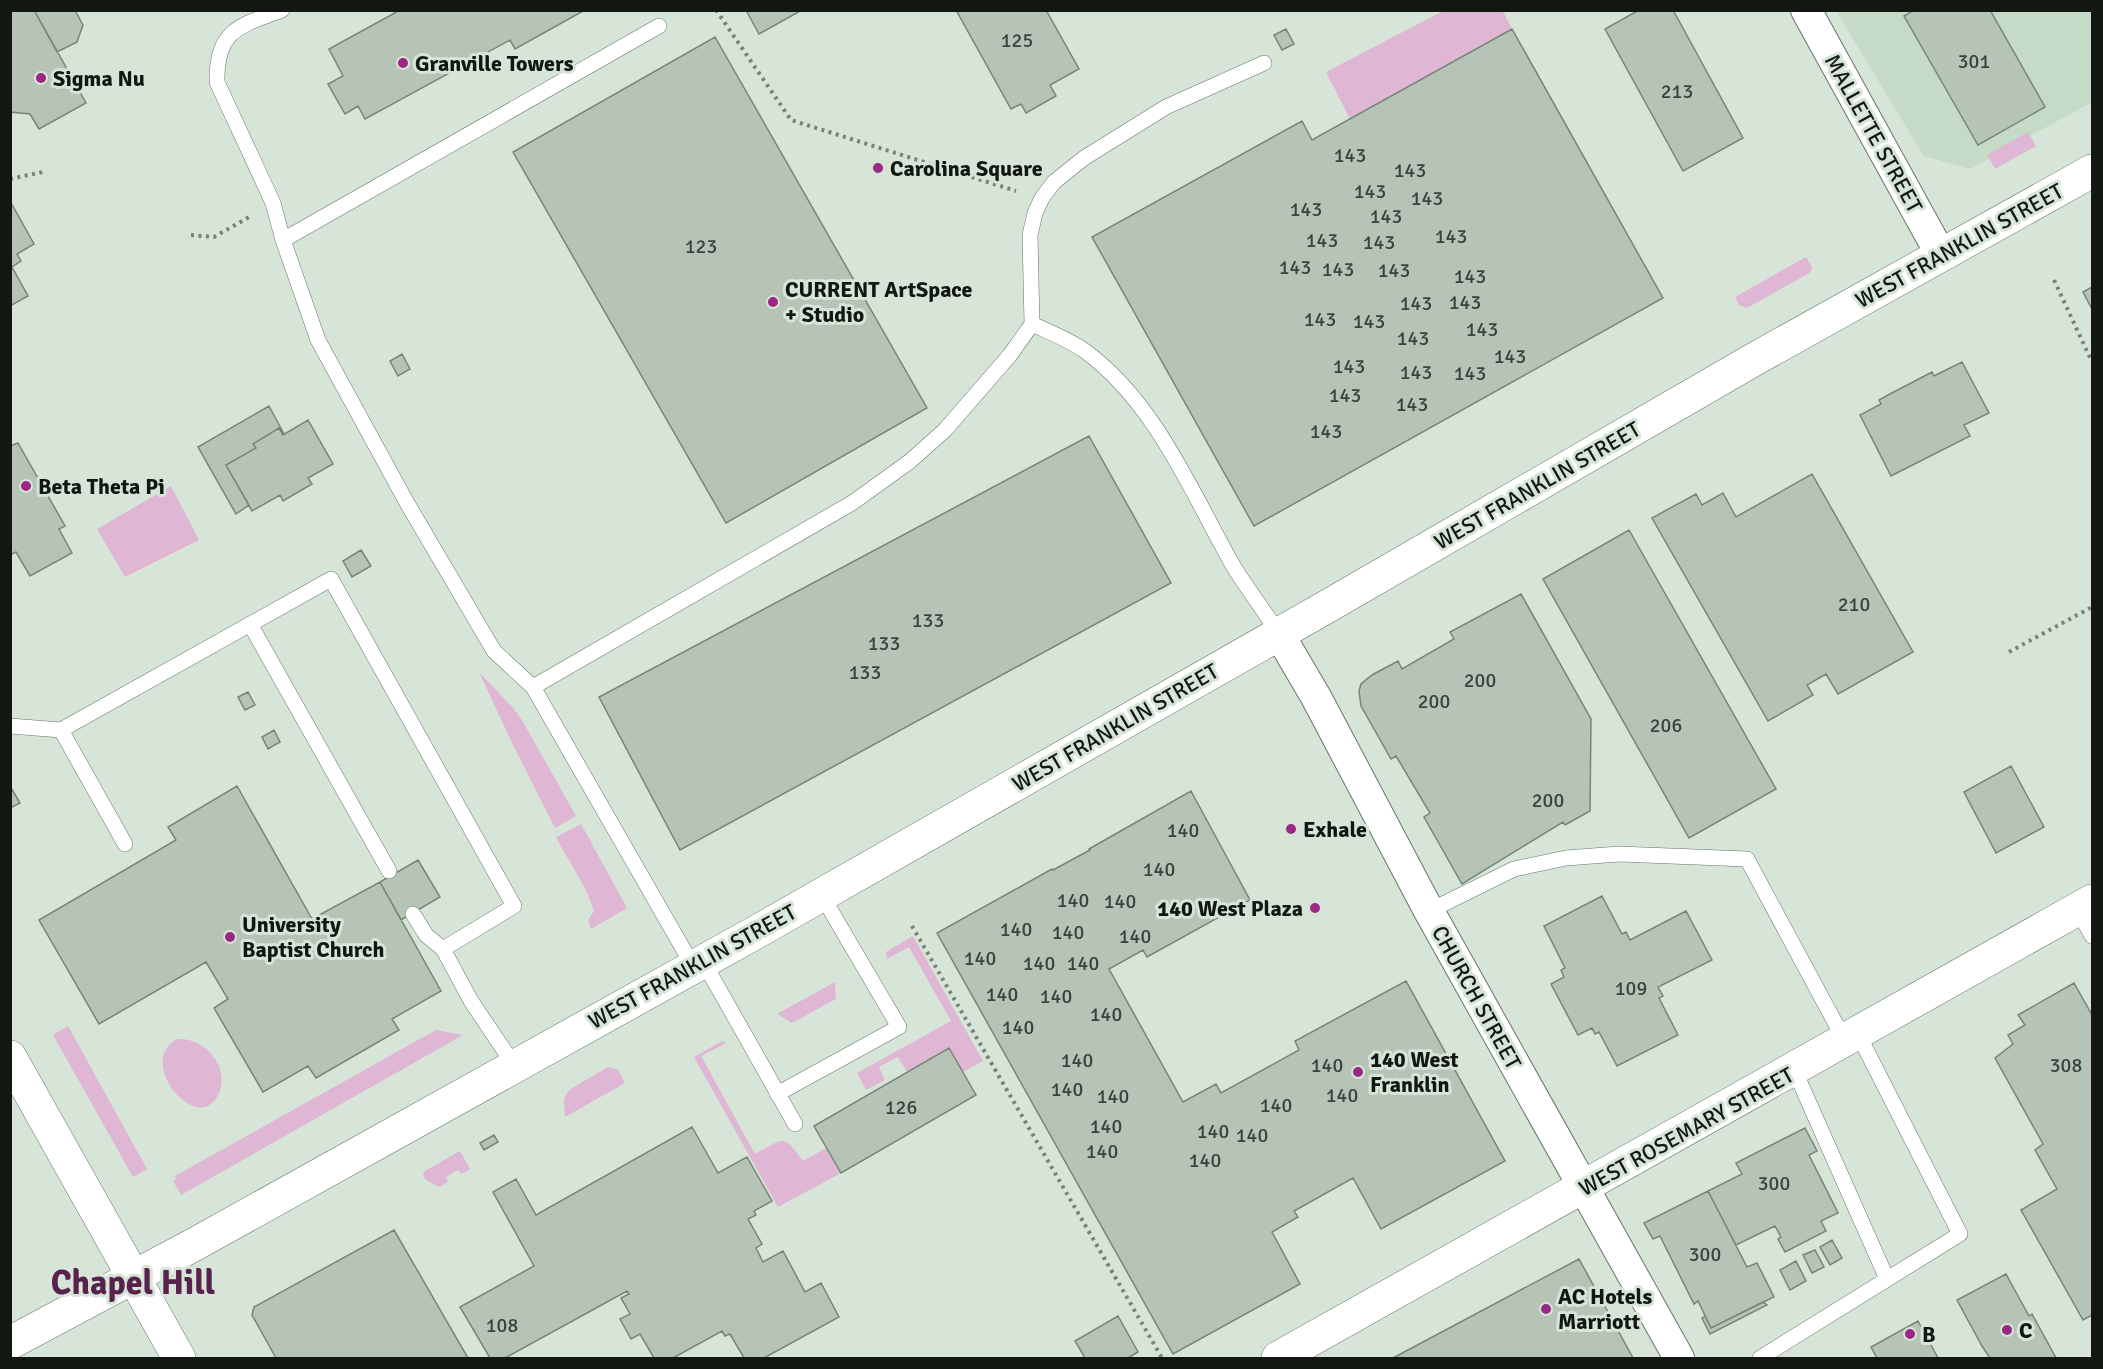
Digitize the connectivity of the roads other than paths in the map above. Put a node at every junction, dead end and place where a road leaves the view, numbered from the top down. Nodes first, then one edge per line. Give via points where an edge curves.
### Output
1 (282, 10) edge
2 (1806, 10) edge
3 (659, 26) dead end
4 (1264, 63) dead end
5 (2092, 171) edge
6 (283, 240) junction
7 (1941, 255) junction
8 (1032, 324) junction
9 (250, 624) junction
10 (1279, 634) junction
11 (533, 687) junction
12 (10, 726) edge
13 (61, 730) junction
14 (125, 844) dead end
15 (389, 872) dead end
16 (821, 894) junction
17 (1429, 911) junction
18 (413, 914) dead end
19 (2088, 916) edge
20 (443, 949) junction
21 (698, 963) junction
22 (1851, 1037) junction
23 (10, 1057) edge
24 (514, 1065) junction
25 (1794, 1069) junction
26 (777, 1094) junction
27 (795, 1124) dead end
28 (1583, 1189) junction
29 (135, 1277) junction
30 (1887, 1279) junction
31 (10, 1343) edge
32 (179, 1359) edge
33 (1278, 1359) edge
34 (1679, 1359) edge
35 (1760, 1359) edge

1 - 6 lane via 237,29 224,41 216,62 217,81 273,203
2 - 7 street, MALLETTE STREET
3 - 6 lane
4 - 8 lane via 1166,107 1084,158 1054,182 1038,206 1030,235
5 - 7 main road, WEST FRANKLIN STREET
6 - 11 lane via 318,339 407,503 494,651
7 - 10 main road, WEST FRANKLIN STREET
8 - 10 lane via 1083,350 1129,392 1182,472 1236,571
8 - 11 lane via 945,430 909,462 852,503
9 - 13 lane
9 - 15 lane
9 - 20 lane via 330,579 514,906
10 - 16 main road, WEST FRANKLIN STREET
10 - 17 street, CHURCH STREET
11 - 21 lane
12 - 13 lane
13 - 14 lane
16 - 21 main road, WEST FRANKLIN STREET
16 - 26 lane via 899,1028
17 - 22 lane via 1514,869 1566,858 1619,854 1747,859
17 - 28 street, CHURCH STREET
18 - 20 lane via 426,935
19 - 22 main road, WEST ROSEMARY STREET
20 - 24 lane via 471,1001
21 - 24 main road, WEST FRANKLIN STREET
21 - 26 lane
22 - 25 main road, WEST ROSEMARY STREET
22 - 30 lane via 1960,1234
23 - 29 main road
24 - 29 main road, WEST FRANKLIN STREET
25 - 28 main road, WEST ROSEMARY STREET
25 - 30 lane
26 - 27 lane
28 - 33 main road, WEST ROSEMARY STREET
28 - 34 street, CHURCH STREET
29 - 31 main road, WEST FRANKLIN STREET
29 - 32 main road
30 - 35 lane

